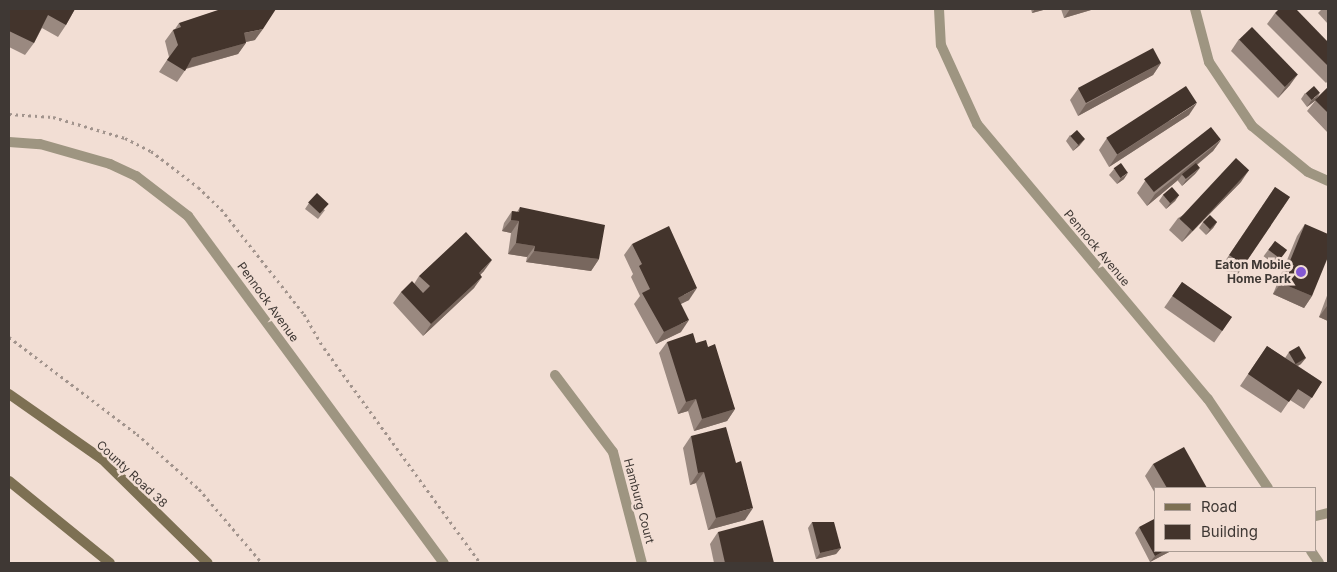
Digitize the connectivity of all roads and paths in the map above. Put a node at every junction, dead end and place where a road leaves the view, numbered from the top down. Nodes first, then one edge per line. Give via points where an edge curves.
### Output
1 (939, 9) edge
2 (1195, 9) edge
3 (9, 142) edge
4 (1328, 181) edge
5 (9, 337) edge
6 (555, 375) dead end
7 (9, 394) edge
8 (9, 481) edge
9 (1267, 487) edge
10 (1311, 552) edge
11 (110, 563) edge
12 (208, 563) edge
13 (262, 563) edge
14 (444, 563) edge
15 (642, 563) edge
16 (1319, 563) edge

1 - 9 street, Pennock Avenue via 941,46 977,124 1208,399
2 - 4 street via 1209,62 1252,126 1308,172
3 - 14 street, Pennock Avenue via 40,144 110,164 136,176 188,216
5 - 13 path via 144,440 199,489
6 - 15 street, Hamburg Court via 613,452
7 - 12 main road, County Road 38 via 102,459
8 - 11 main road
10 - 16 street

